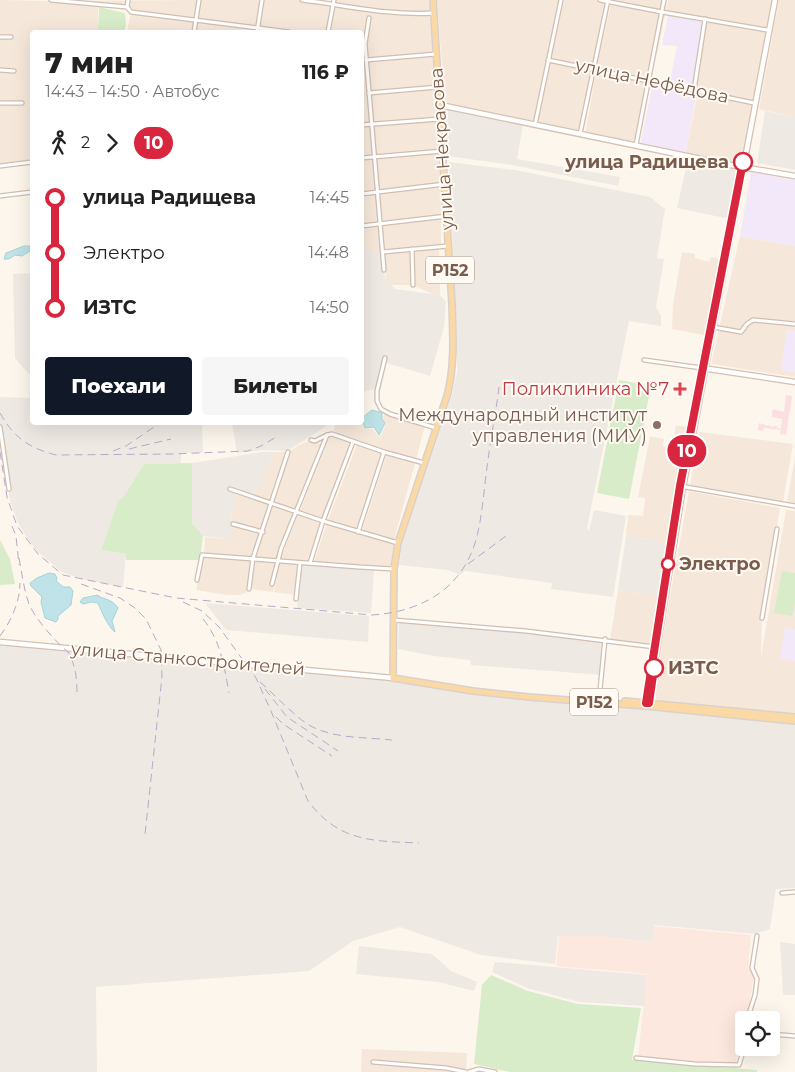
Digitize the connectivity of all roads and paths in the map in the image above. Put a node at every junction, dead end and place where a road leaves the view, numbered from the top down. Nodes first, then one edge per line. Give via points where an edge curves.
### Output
1 (51, 0) edge
2 (128, 0) edge
3 (199, 0) edge
4 (262, 0) edge
5 (302, 0) edge
6 (433, 0) edge
7 (561, 0) edge
8 (600, 0) edge
9 (664, 0) edge
10 (774, 0) edge
11 (608, 1) edge
12 (334, 2) edge
13 (127, 7) junction
14 (662, 12) junction
15 (434, 13) junction
16 (369, 18) dead end
17 (705, 19) junction
18 (196, 20) junction
19 (194, 30) edge
20 (251, 30) edge
21 (257, 30) edge
22 (328, 30) edge
23 (769, 30) junction
24 (0, 36) edge
25 (10, 37) dead end
26 (364, 39) edge
27 (364, 49) edge
28 (436, 54) junction
29 (366, 60) junction
30 (548, 60) junction
31 (0, 70) edge
32 (594, 70) junction
33 (14, 71) dead end
34 (649, 81) junction
35 (438, 86) junction
36 (694, 90) junction
37 (369, 94) junction
38 (0, 102) edge
39 (22, 103) dead end
40 (755, 103) junction
41 (440, 106) junction
42 (441, 119) junction
43 (372, 124) junction
44 (364, 125) edge
45 (535, 125) junction
46 (580, 134) junction
47 (636, 146) junction
48 (444, 151) junction
49 (374, 157) junction
50 (364, 158) edge
51 (30, 162) edge
52 (0, 166) edge
53 (743, 167) junction
54 (795, 176) edge
55 (445, 184) junction
56 (30, 192) edge
57 (378, 192) junction
58 (364, 194) edge
59 (0, 196) edge
60 (447, 216) junction
61 (380, 224) junction
62 (364, 226) edge
63 (448, 246) junction
64 (412, 249) junction
65 (383, 252) junction
66 (384, 270) dead end
67 (413, 285) dead end
68 (795, 324) edge
69 (712, 327) junction
70 (385, 358) dead end
71 (644, 360) dead end
72 (703, 368) junction
73 (795, 382) edge
74 (0, 427) edge
75 (436, 428) junction
76 (327, 435) junction
77 (311, 440) dead end
78 (353, 442) junction
79 (288, 452) dead end
80 (384, 452) junction
81 (425, 463) junction
82 (681, 486) junction
83 (9, 489) dead end
84 (230, 489) dead end
85 (272, 504) junction
86 (795, 506) edge
87 (296, 512) junction
88 (324, 521) junction
89 (233, 524) dead end
90 (776, 529) dead end
91 (263, 532) junction
92 (358, 532) junction
93 (398, 543) junction
94 (254, 558) junction
95 (277, 561) junction
96 (300, 563) junction
97 (309, 564) junction
98 (394, 569) junction
99 (197, 580) dead end
100 (272, 584) dead end
101 (249, 589) dead end
102 (296, 598) dead end
103 (762, 618) dead end
104 (394, 620) junction
105 (605, 639) junction
106 (0, 642) edge
107 (656, 647) junction
108 (393, 677) junction
109 (599, 700) junction
110 (647, 705) junction
111 (795, 717) edge
112 (795, 721) edge
113 (795, 892) edge
114 (782, 893) dead end
115 (757, 936) dead end
116 (750, 1011) edge
117 (780, 1035) edge
118 (795, 1036) edge
119 (742, 1056) edge
120 (636, 1058) dead end
121 (374, 1062) dead end
122 (468, 1072) edge
123 (495, 1072) edge

1 - 13 street
2 - 13 street
3 - 18 street
4 - 21 street
5 - 12 street
6 - 15 main road, улица Некрасова / Р152
7 - 30 street
8 - 11 street
9 - 14 street
10 - 23 main road
11 - 14 street
11 - 32 street
12 - 15 street via 393,13
12 - 22 street
13 - 18 street via 131,12
14 - 17 street
14 - 34 street
15 - 28 main road, улица Некрасова / Р152
16 - 26 street
17 - 23 street
17 - 36 street
18 - 19 street
18 - 20 street
23 - 40 main road
24 - 25 street
27 - 29 street
28 - 29 street
28 - 35 main road, улица Некрасова / Р152
29 - 37 street
30 - 32 street, улица Нефёдова
30 - 45 street
31 - 33 street
32 - 34 street, улица Нефёдова
32 - 46 street
34 - 36 street, улица Нефёдова
34 - 47 street
35 - 37 street
35 - 41 main road, улица Некрасова / Р152
36 - 40 street, улица Нефёдова
37 - 43 street
38 - 39 street
40 - 53 main road
41 - 42 main road, улица Некрасова / Р152
41 - 45 main road
42 - 43 street
42 - 48 main road, улица Некрасова / Р152
43 - 44 street
43 - 49 street
45 - 46 main road
46 - 47 main road
47 - 53 main road
48 - 49 street
48 - 55 main road, улица Некрасова / Р152
49 - 50 street
49 - 57 street
51 - 52 street
53 - 54 main road
53 - 69 main road
55 - 57 street
55 - 60 main road, улица Некрасова / Р152
56 - 59 street
57 - 58 street
57 - 61 street
60 - 61 street
60 - 63 main road, улица Некрасова / Р152
61 - 62 street
61 - 65 street
63 - 64 street
63 - 75 main road, улица Некрасова / Р152 via 452,372
64 - 65 street
64 - 67 street
65 - 66 street
68 - 69 street via 752,320 741,332
69 - 72 main road
70 - 75 street via 377,391 377,401 382,409
71 - 72 street
72 - 73 main road
72 - 82 main road
74 - 83 street
75 - 81 main road, улица Некрасова / Р152
76 - 77 street
76 - 78 street
76 - 87 street
78 - 80 street
78 - 88 street
79 - 85 street
80 - 81 street
80 - 92 street
81 - 93 main road, улица Некрасова / Р152
82 - 86 street
82 - 107 main road
84 - 85 street
85 - 87 street
85 - 91 street
87 - 88 street
87 - 95 street
88 - 92 street
88 - 97 street
89 - 91 street
90 - 103 street
91 - 94 street
92 - 93 street
93 - 98 main road, улица Некрасова / Р152
94 - 95 street
94 - 99 street via 202,554
94 - 101 street
95 - 96 street
95 - 100 street
96 - 97 street
96 - 102 street
97 - 98 street
98 - 104 main road, улица Некрасова / Р152
104 - 105 street
104 - 108 main road, улица Некрасова / Р152
105 - 107 street
105 - 109 street
106 - 108 main road, улица Станкостроителей
107 - 110 main road
108 - 109 main road, улица Станкостроителей / Р152 via 473,689
108 - 110 main road, улица Станкостроителей / Р152 via 529,697
109 - 110 main road, улица Станкостроителей / Р152
110 - 111 main road, улица Станкостроителей / Р152
110 - 112 main road, улица Станкостроителей / Р152
113 - 114 street
115 - 116 street via 752,968 757,979
117 - 118 street
119 - 120 street via 739,1065
121 - 122 street
122 - 123 street via 479,1069

